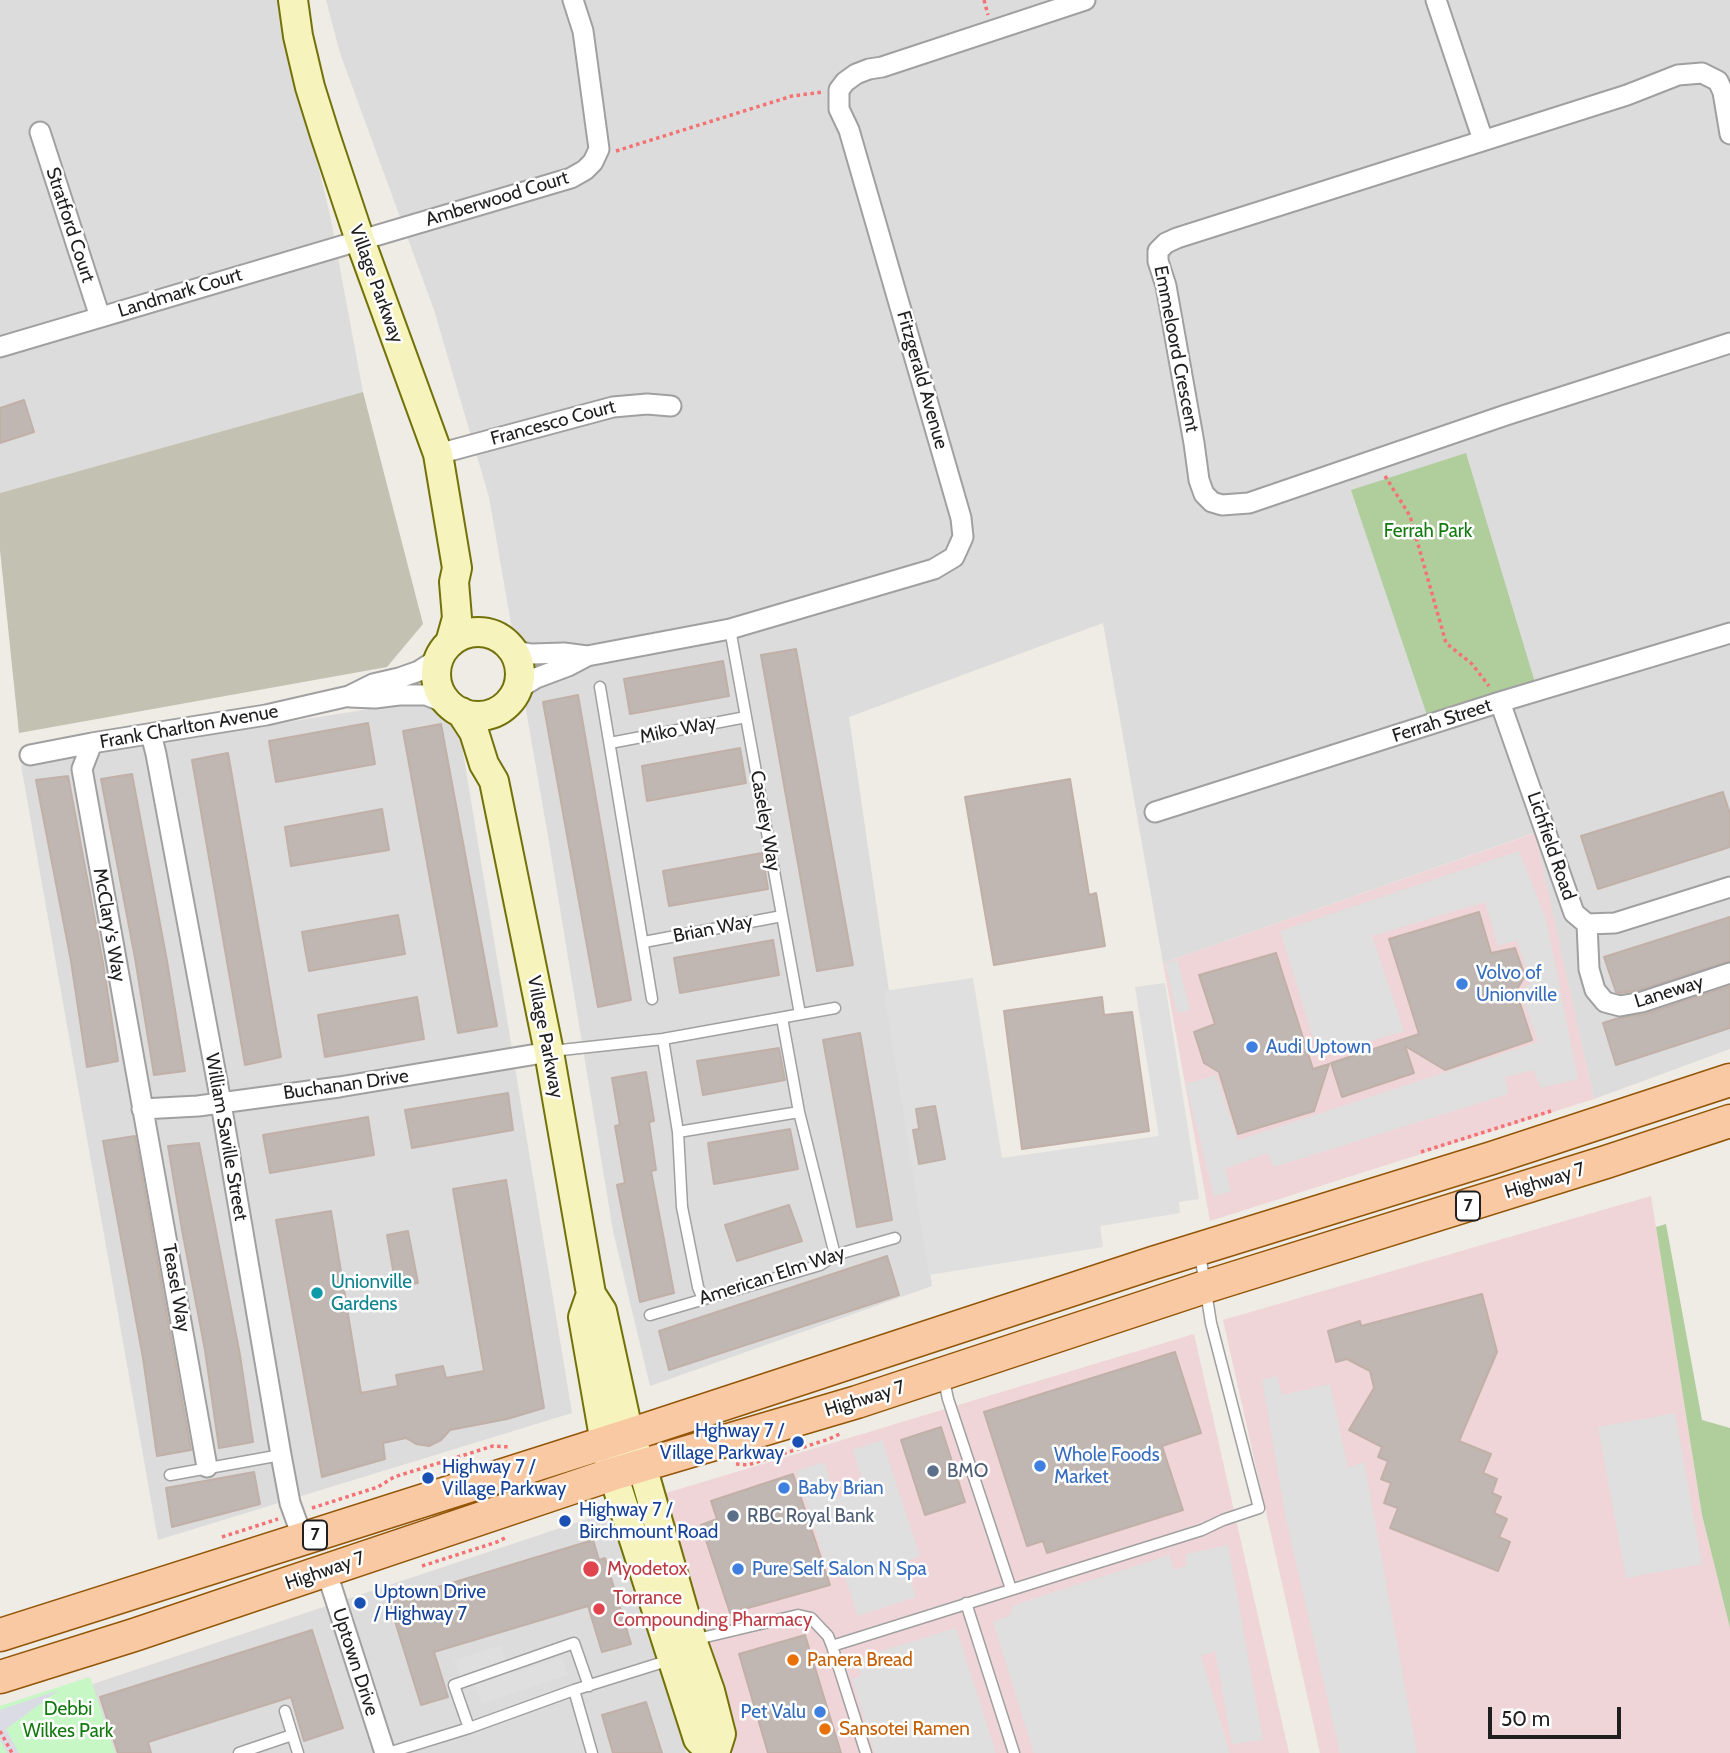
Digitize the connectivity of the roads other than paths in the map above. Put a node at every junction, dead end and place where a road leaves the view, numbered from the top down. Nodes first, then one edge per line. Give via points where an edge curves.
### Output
1 (293, 0) edge
2 (573, 0) edge
3 (1085, 0) edge
4 (1436, 0) edge
5 (40, 132) dead end
6 (1730, 134) edge
7 (1483, 140) junction
8 (360, 240) junction
9 (100, 317) junction
10 (1730, 343) edge
11 (0, 347) edge
12 (671, 406) dead end
13 (438, 454) junction
14 (457, 568) junction
15 (730, 628) junction
16 (1730, 633) edge
17 (502, 641) junction
18 (444, 651) junction
19 (587, 656) junction
20 (600, 687) dead end
21 (349, 696) junction
22 (509, 701) junction
23 (1500, 702) junction
24 (455, 708) junction
25 (746, 718) junction
26 (150, 734) junction
27 (92, 743) junction
28 (610, 743) junction
29 (30, 755) dead end
30 (494, 781) junction
31 (1155, 812) dead end
32 (1730, 887) edge
33 (782, 916) junction
34 (1587, 924) junction
35 (643, 942) junction
36 (1730, 972) edge
37 (653, 999) dead end
38 (835, 1008) dead end
39 (800, 1014) junction
40 (782, 1017) junction
41 (663, 1039) junction
42 (549, 1052) junction
43 (1730, 1080) edge
44 (220, 1103) junction
45 (142, 1109) junction
46 (799, 1112) junction
47 (1730, 1121) edge
48 (678, 1132) junction
49 (895, 1238) dead end
50 (1200, 1249) junction
51 (835, 1255) junction
52 (1205, 1287) junction
53 (703, 1299) junction
54 (649, 1315) dead end
55 (942, 1374) junction
56 (617, 1439) junction
57 (281, 1455) junction
58 (207, 1467) junction
59 (627, 1470) junction
60 (170, 1475) dead end
61 (298, 1526) junction
62 (326, 1570) junction
63 (1011, 1589) junction
64 (966, 1603) junction
65 (0, 1635) edge
66 (832, 1646) junction
67 (682, 1650) junction
68 (0, 1677) edge
69 (589, 1686) junction
70 (574, 1690) junction
71 (285, 1711) dead end
72 (468, 1728) junction
73 (292, 1735) junction
74 (239, 1753) edge
75 (298, 1753) edge
76 (387, 1753) edge
77 (592, 1753) edge
78 (714, 1753) edge
79 (866, 1753) edge
80 (1014, 1753) edge

1 - 8 main road, Village Parkway via 310,87
2 - 8 street, Amberwood Court via 583,31 599,149 593,162 571,178
3 - 15 street, Fitzgerald Avenue via 856,74 839,90 839,108 943,451 964,537 954,557 934,569
4 - 7 street
5 - 9 street, Stratford Court
6 - 7 street, Emmeloord Crescent via 1718,81 1702,73 1678,75
7 - 10 street, Emmeloord Crescent via 1177,238 1158,251 1199,480 1212,502 1249,503
8 - 9 street, Landmark Court
8 - 13 main road, Village Parkway
9 - 11 street, Landmark Court
12 - 13 street, Francesco Court via 613,407
13 - 14 main road, Village Parkway
14 - 17 main road, Village Parkway via 468,581 479,612
14 - 18 main road, Village Parkway via 456,624
15 - 19 street, Fitzgerald Avenue
15 - 25 lane, Caseley Way
16 - 23 street, Ferrah Street
17 - 18 main road via 482,632 470,633
17 - 19 street, Fitzgerald Avenue via 531,654
17 - 22 main road via 517,659 520,671
18 - 21 street, Frank Charlton Avenue via 418,671
18 - 24 main road via 436,670 437,683
19 - 22 street, Fitzgerald Avenue via 536,678
20 - 28 lane
21 - 24 street, Frank Charlton Avenue via 426,695
21 - 26 street, Frank Charlton Avenue
22 - 24 main road via 483,715
22 - 30 main road, Village Parkway via 499,728
23 - 31 street, Ferrah Street
23 - 34 street, Lichfield Road via 1574,913
24 - 30 main road, Village Parkway via 474,732
25 - 28 lane, Miko Way
25 - 33 lane, Caseley Way
26 - 27 street, Frank Charlton Avenue
26 - 44 street, William Saville Street
27 - 29 street, Frank Charlton Avenue
27 - 45 street, McClary's Way via 82,769
28 - 35 lane
30 - 42 main road, Village Parkway
32 - 34 street via 1615,923
33 - 35 lane, Brian Way
33 - 39 lane, Caseley Way
34 - 36 street, Laneway via 1589,969 1595,990 1605,1002 1620,1006 1642,1002
35 - 37 lane
38 - 39 lane
39 - 40 lane
40 - 41 lane
40 - 46 lane
41 - 42 lane
41 - 48 lane
42 - 44 street, Buchanan Drive
42 - 56 main road, Village Parkway via 591,1294 602,1311
43 - 50 main road, Highway 7 / 7
44 - 45 street, Buchanan Drive
44 - 57 street, William Saville Street
45 - 58 street, Teasel Way
46 - 48 lane
46 - 51 lane
47 - 52 main road, Highway 7 / 7
48 - 53 lane via 682,1207
49 - 51 lane, American Elm Way
50 - 52 lane
50 - 56 main road, Highway 7 / 7
51 - 53 lane, American Elm Way via 820,1265
52 - 55 main road, Highway 7 / 7
52 - 63 lane via 1210,1323 1259,1508 1191,1534
53 - 54 lane, American Elm Way
55 - 59 main road, Highway 7 / 7
55 - 63 lane
56 - 59 main road, Village Parkway
56 - 61 main road, Highway 7 / 7
57 - 58 lane
57 - 61 street, William Saville Street
58 - 60 lane
59 - 62 main road, Highway 7 / 7
59 - 67 main road, Village Parkway
61 - 65 main road, Highway 7 / 7
62 - 68 main road, Highway 7 / 7
62 - 76 street, Uptown Drive
63 - 64 lane
64 - 66 lane
64 - 80 lane
66 - 67 lane via 811,1618 798,1615
66 - 79 lane
67 - 69 lane
67 - 78 main road, Village Parkway via 698,1739
69 - 70 lane
69 - 72 lane via 574,1643 454,1685
70 - 72 lane
70 - 77 lane
71 - 73 lane
72 - 76 lane
73 - 74 lane
73 - 75 lane

